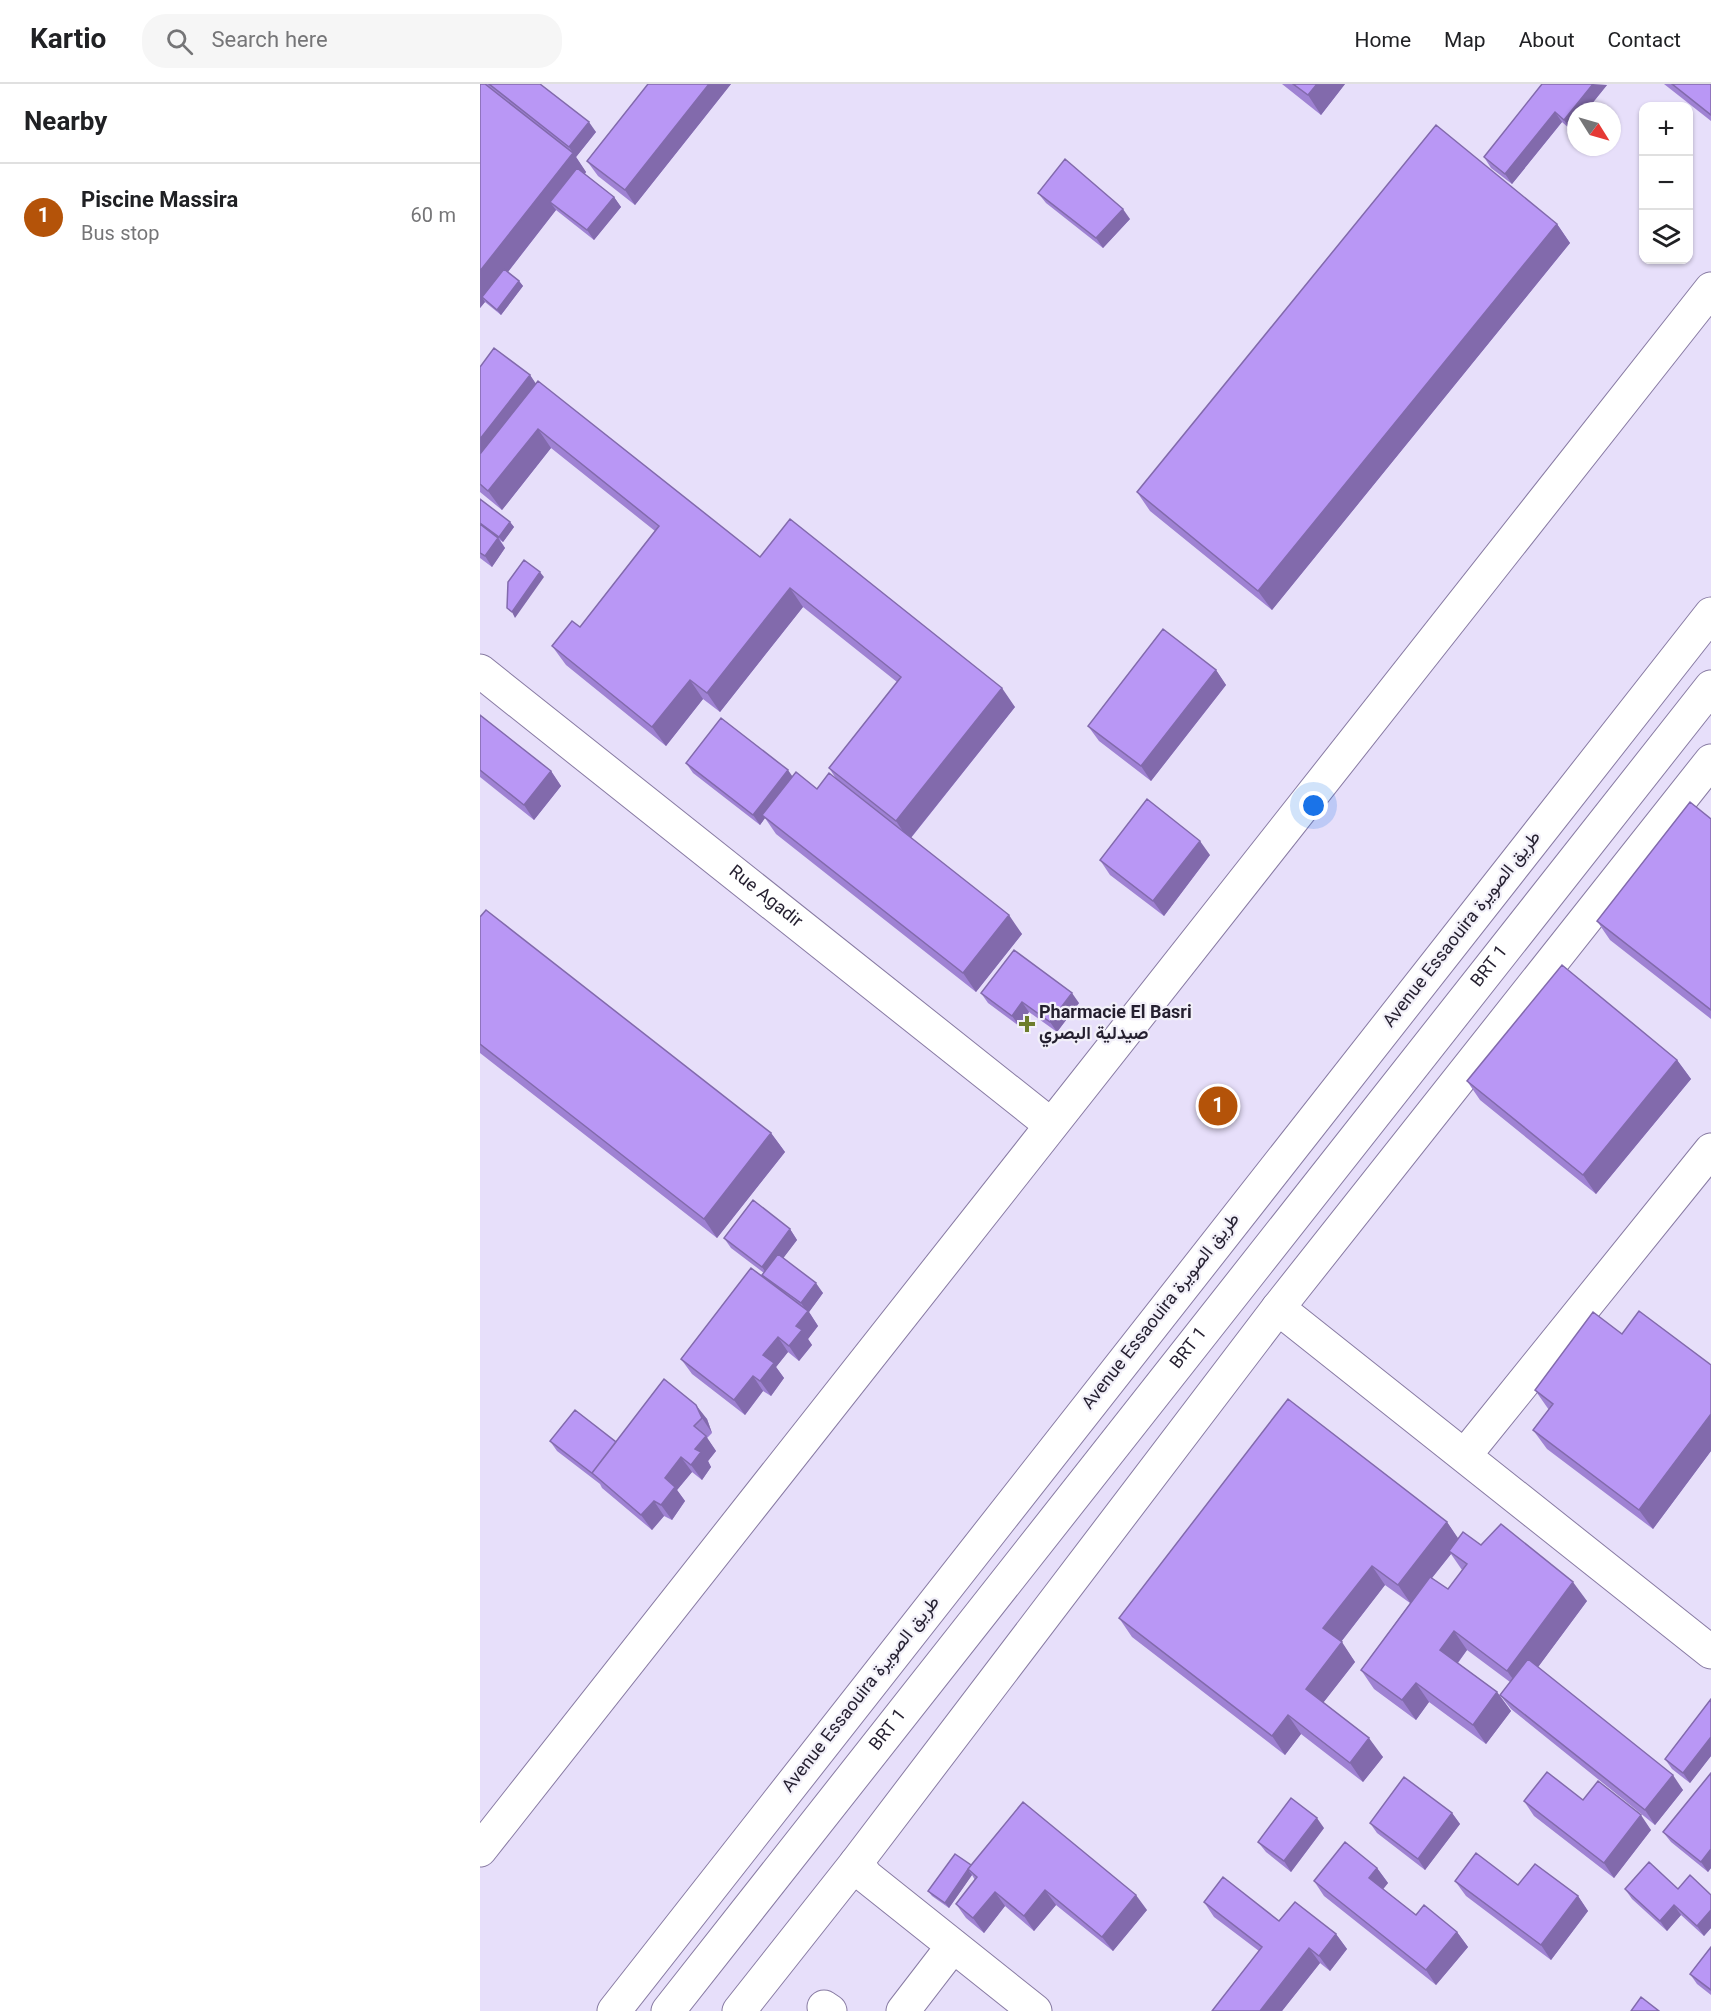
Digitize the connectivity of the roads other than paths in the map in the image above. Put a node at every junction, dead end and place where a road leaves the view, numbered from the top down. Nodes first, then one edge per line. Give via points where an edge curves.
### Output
1 (1711, 289) edge
2 (1711, 614) edge
3 (480, 671) edge
4 (1711, 687) edge
5 (1711, 761) edge
6 (1051, 1125) junction
7 (1711, 1150) edge
8 (1278, 1308) junction
9 (1465, 1455) junction
10 (1711, 1652) edge
11 (480, 1850) edge
12 (856, 1863) junction
13 (953, 1946) junction
14 (614, 2011) edge
15 (668, 2011) edge
16 (739, 2011) edge
17 (903, 2011) edge
18 (1035, 2011) edge

1 - 6 street
2 - 14 street, Avenue Essaouira طريق الصويرة
3 - 6 street, Rue Agadir
4 - 15 street, BRT 1
5 - 8 street
6 - 11 street
7 - 9 street
8 - 9 street
8 - 12 street
9 - 10 street
12 - 13 street via 867,1877
12 - 16 street
13 - 17 street
13 - 18 street

